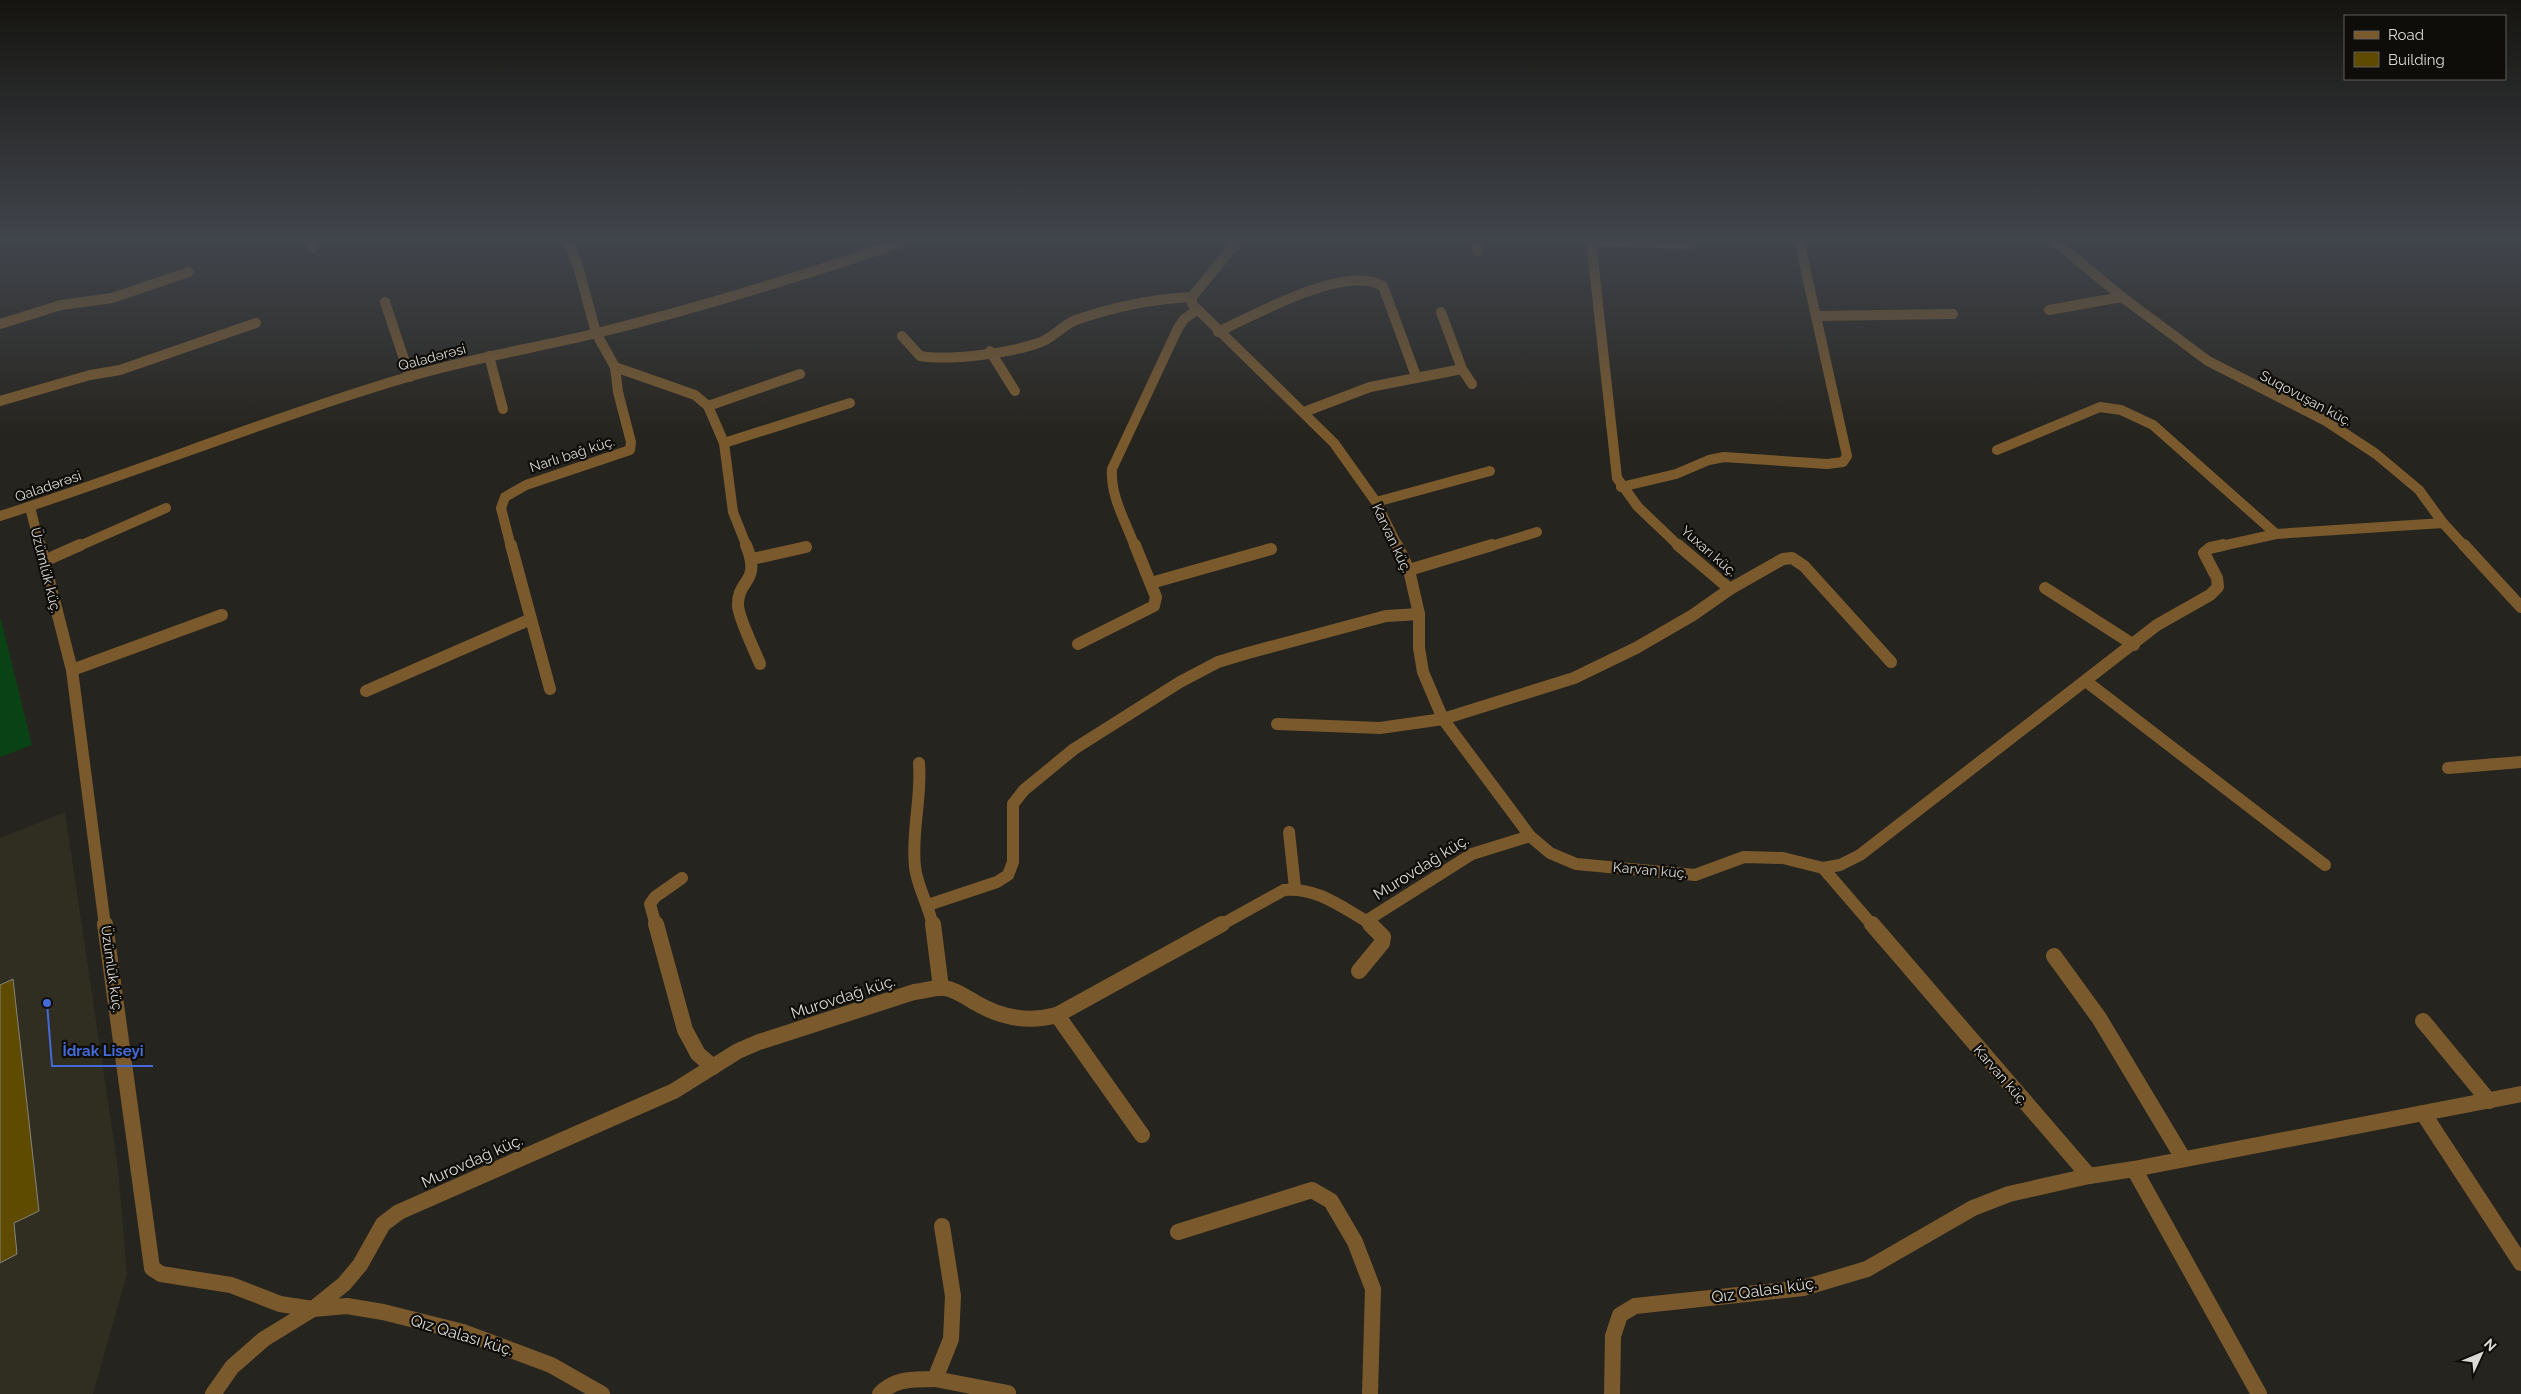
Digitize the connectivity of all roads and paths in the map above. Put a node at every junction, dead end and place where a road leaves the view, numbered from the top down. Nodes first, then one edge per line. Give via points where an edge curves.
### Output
1 (61, 305) edge
2 (386, 305) edge
3 (588, 305) edge
4 (694, 305) edge
5 (1137, 305) edge
6 (1193, 305) edge
7 (1195, 305) edge
8 (1282, 305) edge
9 (1390, 305) edge
10 (1598, 305) edge
11 (1814, 305) edge
12 (2077, 305) edge
13 (2133, 305) edge
14 (2049, 310) dead end
15 (1441, 312) dead end
16 (1953, 314) dead end
17 (1816, 316) junction
18 (256, 323) dead end
19 (0, 324) edge
20 (1218, 332) junction
21 (596, 333) junction
22 (902, 336) dead end
23 (990, 351) junction
24 (489, 356) junction
25 (615, 367) junction
26 (1462, 369) junction
27 (800, 374) dead end
28 (1416, 376) junction
29 (410, 377) junction
30 (1472, 384) dead end
31 (1015, 390) dead end
32 (0, 401) edge
33 (850, 403) dead end
34 (708, 406) junction
35 (504, 409) dead end
36 (1304, 412) junction
37 (724, 443) junction
38 (1997, 450) dead end
39 (1490, 471) dead end
40 (1621, 487) junction
41 (1376, 502) junction
42 (30, 507) junction
43 (166, 508) dead end
44 (0, 516) edge
45 (2443, 523) junction
46 (1537, 532) dead end
47 (2276, 534) junction
48 (806, 547) dead end
49 (1271, 549) dead end
50 (752, 560) junction
51 (44, 561) junction
52 (1409, 570) junction
53 (1150, 583) junction
54 (2045, 588) dead end
55 (1730, 589) junction
56 (2521, 607) edge
57 (1419, 614) junction
58 (222, 615) dead end
59 (531, 619) junction
60 (1078, 644) dead end
61 (2134, 646) junction
62 (1891, 662) dead end
63 (760, 664) dead end
64 (72, 670) junction
65 (2086, 682) junction
66 (550, 690) dead end
67 (366, 691) dead end
68 (1444, 719) junction
69 (1277, 724) dead end
70 (2521, 762) edge
71 (919, 763) dead end
72 (2448, 768) dead end
73 (1289, 832) dead end
74 (1530, 836) junction
75 (2326, 866) dead end
76 (1823, 868) junction
77 (682, 878) dead end
78 (1295, 888) junction
79 (928, 905) junction
80 (1366, 921) junction
81 (2054, 956) dead end
82 (1359, 971) dead end
83 (940, 988) junction
84 (1057, 1016) junction
85 (2423, 1021) dead end
86 (713, 1067) junction
87 (2521, 1094) edge
88 (2489, 1101) junction
89 (2423, 1113) junction
90 (1142, 1135) dead end
91 (2183, 1158) junction
92 (2134, 1169) junction
93 (2089, 1176) junction
94 (942, 1226) dead end
95 (1178, 1232) dead end
96 (2521, 1263) edge
97 (313, 1309) junction
98 (935, 1379) junction
99 (1008, 1392) dead end
100 (213, 1394) edge
101 (602, 1394) edge
102 (880, 1394) edge
103 (1370, 1394) edge
104 (1612, 1394) edge
105 (2259, 1394) edge

1 - 19 street
2 - 29 street
3 - 21 street, Narlı bağ küç.
4 - 21 street, Qaladərəsi
5 - 23 street via 1076,320 1043,341 1027,346
6 - 53 street via 1178,328 1112,469 1114,494
7 - 20 street, Karvan küç.
8 - 20 street
9 - 28 street
10 - 40 street, Yuxarı küç. via 1617,478
11 - 17 street
12 - 14 street
13 - 45 street, Suqovuşan küç. via 2208,361 2326,421 2376,454 2419,490
15 - 26 street
16 - 17 street
17 - 40 street via 1847,456 1844,462 1826,464 1724,456 1676,474
18 - 32 street via 120,370 90,375
20 - 36 street, Karvan küç.
21 - 24 street, Qaladərəsi
21 - 25 street, Narlı bağ küç.
22 - 23 street via 917,354 927,358
23 - 31 street
24 - 29 street, Qaladərəsi
24 - 35 street
25 - 34 street via 696,395
25 - 59 street, Narlı bağ küç. via 630,450 615,458 520,487 505,497 501,508
26 - 28 street
26 - 30 street
27 - 34 street
28 - 36 street via 1370,387
29 - 42 street, Qaladərəsi
33 - 37 street
34 - 37 street
36 - 41 street, Karvan küç. via 1334,443
37 - 50 street via 733,512
38 - 47 street via 2100,407 2114,407 2153,426
39 - 41 street
40 - 55 street, Yuxarı küç. via 1654,523
41 - 52 street, Karvan küç.
42 - 44 street, Qaladərəsi
42 - 51 street, Üzümlük küç.
43 - 51 street
45 - 47 street
45 - 56 street, Suqovuşan küç.
46 - 52 street
47 - 61 street via 2210,548 2204,553 2218,587 2157,626
48 - 50 street
49 - 53 street
50 - 63 street via 753,571 739,597 738,608
51 - 64 street, Üzümlük küç.
52 - 57 street, Karvan küç.
53 - 60 street via 1156,597 1154,606
54 - 61 street
55 - 62 street via 1783,559 1792,558 1804,566
55 - 68 street, Yuxarı küç. via 1636,648 1574,678
57 - 68 street, Karvan küç. via 1423,672
57 - 79 street via 1386,616 1248,653 1218,662 1180,682 1074,749 1024,790 1013,804 1013,862 1008,875 997,882
58 - 64 street
59 - 66 street, Narlı bağ küç.
59 - 67 street
61 - 65 street
64 - 97 street, Üzümlük küç. via 152,1268 161,1274 231,1285 280,1304
65 - 75 street
65 - 76 street via 1860,855 1840,865
68 - 69 street, Yuxarı küç. via 1380,728
68 - 74 street, Karvan küç.
70 - 72 street
71 - 79 street via 922,782 915,869
73 - 78 street
74 - 76 street, Karvan küç. via 1550,853 1576,864 1695,874 1744,857 1754,857 1783,858
74 - 80 street, Murovdağ küç. via 1490,846 1463,858
76 - 93 street, Karvan küç.
77 - 86 street via 650,904 685,1030 698,1054
78 - 80 street via 1313,891
78 - 84 street, Murovdağ küç. via 1284,890
79 - 83 street via 935,933
80 - 82 street via 1383,937 1382,943
81 - 91 street via 2099,1018
83 - 84 street, Murovdağ küç. via 957,992 992,1012 1021,1020
83 - 86 street, Murovdağ küç. via 914,992 759,1042
84 - 90 street
85 - 88 street
86 - 97 street, Murovdağ küç. via 674,1091 399,1212 383,1224 349,1278
87 - 88 street
88 - 89 street
89 - 91 street
89 - 96 street
91 - 92 street
92 - 93 street
92 - 105 street
93 - 104 street, Qız Qalası küç. via 2009,1194 1973,1208 1867,1269 1803,1288 1635,1306 1620,1315 1613,1336
94 - 98 street via 954,1296 951,1339
95 - 103 street via 1312,1190 1331,1202 1355,1242 1373,1289
97 - 100 street, Murovdağ küç. via 264,1339 232,1368
97 - 101 street, Qız Qalası küç. via 347,1306 462,1332 551,1365
98 - 99 street
98 - 102 street via 898,1380

